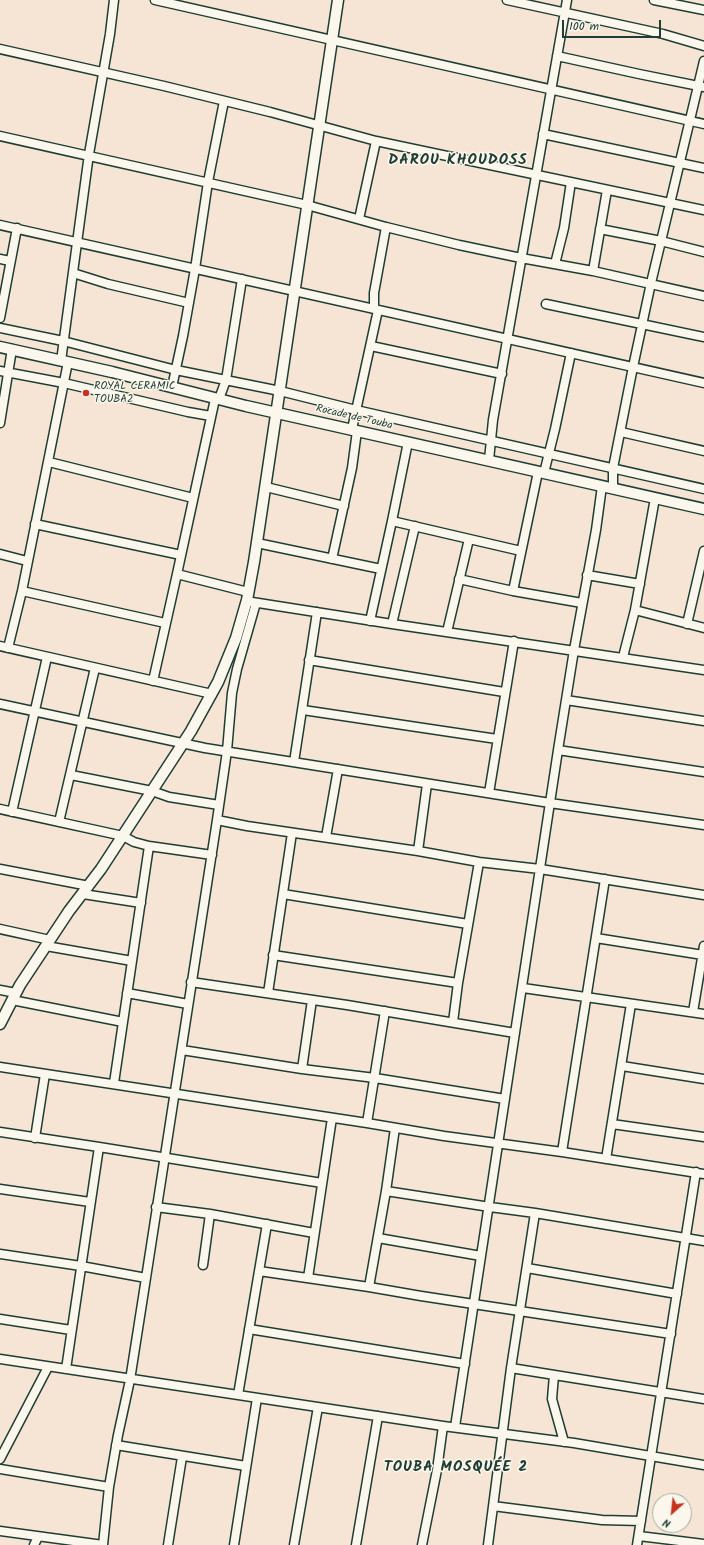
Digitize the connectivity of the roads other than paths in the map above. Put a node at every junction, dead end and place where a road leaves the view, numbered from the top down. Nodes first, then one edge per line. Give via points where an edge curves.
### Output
1 (114, 0) edge
2 (155, 0) edge
3 (338, 0) edge
4 (507, 0) edge
5 (567, 0) edge
6 (654, 0) edge
7 (704, 10) edge
8 (565, 13) junction
9 (332, 40) junction
10 (704, 46) edge
11 (0, 49) edge
12 (557, 56) junction
13 (704, 61) edge
14 (103, 72) junction
15 (701, 86) edge
16 (551, 90) junction
17 (224, 101) junction
18 (690, 121) junction
19 (704, 124) edge
20 (319, 125) junction
21 (543, 134) junction
22 (0, 136) edge
23 (376, 141) junction
24 (89, 154) junction
25 (681, 163) junction
26 (704, 168) edge
27 (535, 174) junction
28 (208, 182) junction
29 (571, 182) junction
30 (608, 190) junction
31 (670, 203) junction
32 (307, 205) junction
33 (704, 210) edge
34 (359, 219) junction
35 (0, 225) edge
36 (386, 227) junction
37 (17, 228) junction
38 (600, 230) junction
39 (661, 241) junction
40 (77, 242) junction
41 (704, 252) edge
42 (521, 258) junction
43 (0, 259) edge
44 (10, 261) junction
45 (555, 264) junction
46 (195, 269) junction
47 (593, 271) junction
48 (73, 273) junction
49 (242, 279) junction
50 (651, 283) junction
51 (296, 291) junction
52 (704, 296) edge
53 (189, 303) junction
54 (546, 304) dead end
55 (376, 309) junction
56 (0, 318) edge
57 (642, 323) junction
58 (0, 328) edge
59 (704, 337) edge
60 (507, 339) junction
61 (63, 341) junction
62 (371, 346) junction
63 (0, 347) edge
64 (12, 349) junction
65 (571, 353) junction
66 (65, 361) junction
67 (633, 367) junction
68 (176, 370) junction
69 (0, 371) edge
70 (9, 373) junction
71 (502, 374) junction
72 (226, 380) junction
73 (64, 383) junction
74 (704, 383) edge
75 (172, 387) junction
76 (280, 391) junction
77 (217, 399) junction
78 (356, 410) junction
79 (277, 413) junction
80 (212, 416) junction
81 (0, 423) edge
82 (354, 430) junction
83 (621, 432) junction
84 (491, 440) junction
85 (408, 442) junction
86 (704, 451) edge
87 (549, 453) junction
88 (489, 460) junction
89 (49, 462) junction
90 (613, 468) junction
91 (541, 472) junction
92 (602, 486) junction
93 (266, 487) junction
94 (613, 488) junction
95 (704, 489) edge
96 (194, 498) junction
97 (655, 498) junction
98 (344, 506) junction
99 (704, 509) edge
100 (392, 521) junction
101 (35, 524) junction
102 (415, 526) junction
103 (468, 539) junction
104 (257, 543) junction
105 (521, 551) junction
106 (704, 551) edge
107 (0, 554) edge
108 (181, 555) junction
109 (332, 558) junction
110 (27, 561) junction
111 (381, 569) junction
112 (177, 574) junction
113 (587, 575) junction
114 (459, 579) junction
115 (701, 581) edge
116 (640, 584) junction
117 (22, 591) junction
118 (513, 591) junction
119 (250, 598) junction
120 (582, 603) junction
121 (635, 610) junction
122 (317, 612) junction
123 (370, 621) junction
124 (165, 623) junction
125 (392, 624) junction
126 (686, 624) junction
127 (704, 628) edge
128 (447, 632) junction
129 (514, 641) junction
130 (4, 647) edge
131 (574, 650) junction
132 (47, 657) junction
133 (623, 657) junction
134 (309, 660) junction
135 (95, 668) junction
136 (704, 670) edge
137 (153, 681) junction
138 (504, 692) junction
139 (212, 694) junction
140 (566, 700) junction
141 (0, 704) edge
142 (303, 710) junction
143 (35, 712) junction
144 (704, 721) edge
145 (82, 723) junction
146 (497, 739) junction
147 (183, 743) junction
148 (558, 750) junction
149 (227, 751) junction
150 (294, 762) junction
151 (338, 770) junction
152 (704, 772) edge
153 (71, 775) junction
154 (427, 784) junction
155 (152, 791) junction
156 (489, 793) junction
157 (550, 803) junction
158 (219, 805) junction
159 (0, 809) edge
160 (12, 812) junction
161 (217, 820) junction
162 (59, 822) junction
163 (704, 825) edge
164 (292, 833) junction
165 (123, 836) junction
166 (326, 837) junction
167 (150, 846) junction
168 (418, 851) junction
169 (212, 855) junction
170 (479, 862) junction
171 (0, 869) edge
172 (540, 870) junction
173 (605, 879) junction
174 (86, 890) junction
175 (283, 894) junction
176 (704, 895) edge
177 (141, 903) junction
178 (468, 924) junction
179 (0, 929) edge
180 (596, 938) junction
181 (48, 943) junction
182 (704, 946) edge
183 (273, 955) junction
184 (703, 955) junction
185 (132, 961) junction
186 (191, 982) junction
187 (458, 983) junction
188 (523, 988) junction
189 (0, 990) edge
190 (268, 992) junction
191 (127, 993) junction
192 (14, 997) junction
193 (586, 997) junction
194 (312, 1000) junction
195 (188, 1004) junction
196 (631, 1004) junction
197 (385, 1011) junction
198 (693, 1012) junction
199 (704, 1014) edge
200 (124, 1022) junction
201 (453, 1022) junction
202 (0, 1024) edge
203 (515, 1033) junction
204 (182, 1050) junction
205 (622, 1066) junction
206 (0, 1067) edge
207 (302, 1069) junction
208 (45, 1074) junction
209 (375, 1078) junction
210 (704, 1079) edge
211 (114, 1084) junction
212 (176, 1093) junction
213 (505, 1099) junction
214 (332, 1118) junction
215 (367, 1123) junction
216 (612, 1124) junction
217 (394, 1128) junction
218 (0, 1132) edge
219 (704, 1137) edge
220 (35, 1138) junction
221 (498, 1143) junction
222 (99, 1146) junction
223 (562, 1152) junction
224 (166, 1157) junction
225 (606, 1159) junction
226 (700, 1173) edge
227 (322, 1182) junction
228 (0, 1189) edge
229 (386, 1191) junction
230 (90, 1202) junction
231 (156, 1207) junction
232 (490, 1208) junction
233 (535, 1213) junction
234 (210, 1214) junction
235 (267, 1224) junction
236 (314, 1233) junction
237 (378, 1238) junction
238 (686, 1238) junction
239 (704, 1241) edge
240 (0, 1254) edge
241 (481, 1256) junction
242 (203, 1265) dead end
243 (81, 1266) junction
244 (527, 1268) junction
245 (259, 1271) junction
246 (146, 1278) junction
247 (308, 1278) junction
248 (369, 1287) junction
249 (677, 1294) junction
250 (474, 1304) junction
251 (520, 1311) junction
252 (0, 1319) edge
253 (249, 1329) junction
254 (71, 1330) junction
255 (671, 1334) junction
256 (0, 1359) edge
257 (465, 1364) junction
258 (48, 1367) junction
259 (511, 1368) junction
260 (66, 1369) junction
261 (554, 1375) junction
262 (130, 1380) junction
263 (662, 1392) junction
264 (238, 1395) junction
265 (257, 1398) junction
266 (704, 1399) edge
267 (318, 1407) junction
268 (378, 1416) junction
269 (443, 1426) junction
270 (455, 1427) junction
271 (502, 1433) junction
272 (564, 1442) junction
273 (116, 1445) junction
274 (651, 1456) junction
275 (182, 1457) junction
276 (0, 1459) edge
277 (704, 1465) edge
278 (246, 1466) junction
279 (0, 1469) edge
280 (109, 1487) junction
281 (493, 1506) junction
282 (641, 1521) junction
283 (0, 1531) edge
284 (639, 1536) junction
285 (38, 1537) junction
286 (704, 1544) edge
287 (34, 1545) edge
288 (103, 1545) edge
289 (168, 1545) edge
290 (234, 1545) edge
291 (294, 1545) edge
292 (356, 1545) edge
293 (422, 1545) edge
294 (488, 1545) edge
295 (637, 1545) edge

1 - 14 street
2 - 9 street
3 - 9 main road
4 - 8 street
5 - 8 street
6 - 7 street
8 - 10 street via 663,34
8 - 12 street
9 - 16 street
9 - 20 main road
11 - 14 street
12 - 15 street
12 - 16 street
13 - 15 street
14 - 17 street
14 - 24 street
15 - 18 street
16 - 18 street
16 - 21 street
17 - 20 street
17 - 28 street
18 - 19 street
18 - 25 street
20 - 23 street
20 - 32 main road
21 - 25 street
21 - 27 street
22 - 24 street
23 - 27 street
23 - 34 street
24 - 28 street
24 - 40 street
25 - 26 street
25 - 31 street
27 - 29 street
27 - 42 street
28 - 32 street
28 - 46 street
29 - 30 street
29 - 45 street
30 - 31 street
30 - 38 street
31 - 33 street
31 - 39 street
32 - 34 street
32 - 51 main road
34 - 36 street
35 - 37 street
36 - 42 street
36 - 55 street via 374,293
37 - 40 street
37 - 44 street
38 - 39 street
38 - 47 street
39 - 41 street
39 - 50 street
40 - 46 street
40 - 48 street
42 - 45 street
42 - 60 street
43 - 44 street
44 - 56 street
45 - 47 street
46 - 49 street
46 - 53 street
47 - 50 street
48 - 53 street
48 - 61 street
49 - 51 street
49 - 72 street
50 - 52 street
50 - 57 street
51 - 55 street
51 - 76 main road
53 - 68 street
54 - 57 street
55 - 60 street
55 - 62 street
57 - 59 street
57 - 67 street
58 - 61 street
60 - 65 street
60 - 71 street
61 - 66 street
61 - 68 street
62 - 71 street
62 - 78 street
63 - 64 main road, Rocade de Touba
64 - 66 main road, Rocade de Touba
64 - 70 street
65 - 67 street
65 - 87 street
66 - 73 street
66 - 75 main road, Rocade de Touba
67 - 74 street
67 - 83 street
68 - 72 street
68 - 75 street
69 - 70 street
70 - 73 street
70 - 81 street
71 - 84 street
72 - 76 street
72 - 77 street
73 - 80 street
73 - 89 street
75 - 77 main road, Rocade de Touba
76 - 78 street
76 - 79 main road
77 - 79 main road, Rocade de Touba
77 - 80 street
78 - 82 street
78 - 84 street
79 - 82 main road, Rocade de Touba
79 - 93 main road
80 - 96 street
82 - 85 main road, Rocade de Touba
82 - 98 street via 352,468
83 - 86 street
83 - 90 street
84 - 87 street
84 - 88 street
85 - 88 main road, Rocade de Touba
85 - 100 street
87 - 90 street
87 - 91 street
88 - 91 main road, Rocade de Touba
89 - 96 street
89 - 101 street
90 - 94 street
90 - 95 street
91 - 92 main road, Rocade de Touba
91 - 105 street
92 - 94 main road, Rocade de Touba
92 - 113 street
93 - 98 street
93 - 104 main road
94 - 97 main road, Rocade de Touba
96 - 108 street
97 - 99 main road, Rocade de Touba
97 - 116 street
98 - 109 street
100 - 102 street
100 - 111 street
101 - 108 street
101 - 110 street
102 - 103 street
102 - 125 street
103 - 105 street
103 - 114 street
104 - 109 street
104 - 119 main road
105 - 118 street
106 - 115 street
107 - 110 street
108 - 112 street
109 - 111 street
110 - 117 street
111 - 123 street
112 - 119 street
112 - 124 street
113 - 116 street
113 - 120 street
114 - 118 street
114 - 128 street
115 - 126 street
116 - 121 street
117 - 124 street
117 - 130 street
118 - 120 street
119 - 122 street
119 - 139 main road via 230,654
119 - 149 street via 232,693
120 - 131 street
121 - 126 street
121 - 133 street
122 - 123 street
122 - 134 street
123 - 125 street
124 - 137 street
125 - 128 street
126 - 127 street
128 - 129 street
129 - 131 street
129 - 138 street
130 - 132 street
131 - 133 street
131 - 140 street
132 - 135 street
132 - 143 street
133 - 136 street
134 - 138 street
134 - 142 street
135 - 137 street
135 - 145 street
137 - 139 street
138 - 146 street
139 - 147 main road
140 - 144 street
140 - 148 street
141 - 143 street
142 - 146 street
142 - 150 street
143 - 145 street
143 - 160 street
145 - 147 street
145 - 153 street
146 - 156 street
147 - 149 street
147 - 155 main road
148 - 152 street
148 - 157 street
149 - 150 street
149 - 158 street
150 - 151 street
151 - 154 street
151 - 166 street
153 - 155 street
153 - 162 street
154 - 156 street
154 - 168 street
155 - 158 street via 169,797
155 - 165 main road
156 - 157 street
157 - 163 street
157 - 172 street
158 - 161 street
159 - 160 street
160 - 162 street
161 - 164 street
161 - 169 street
162 - 165 street
164 - 166 street
164 - 175 street
165 - 167 street
165 - 174 main road
166 - 168 street
167 - 169 street
167 - 177 street
168 - 170 street
169 - 186 street
170 - 172 street
170 - 178 street
171 - 174 street
172 - 173 street
172 - 188 street
173 - 176 street
173 - 180 street
174 - 177 street
174 - 181 main road
175 - 178 street
175 - 183 street
177 - 185 street
178 - 187 street
179 - 181 street
180 - 184 street
180 - 193 street
181 - 185 street
181 - 192 main road
182 - 184 street
183 - 187 street
183 - 190 street
184 - 198 street
185 - 191 street
186 - 190 street
186 - 195 street
187 - 201 street
188 - 193 street
188 - 203 street
189 - 192 street
190 - 194 street
191 - 195 street
191 - 200 street
192 - 200 street
192 - 202 main road
193 - 196 street
193 - 223 street
194 - 197 street
194 - 207 street
195 - 204 street
196 - 198 street
196 - 205 street
197 - 201 street
197 - 209 street
198 - 199 street
200 - 211 street
201 - 203 street
203 - 213 street
204 - 207 street
204 - 212 street
205 - 210 street
205 - 216 street
206 - 208 street
207 - 209 street
208 - 211 street
208 - 220 street
209 - 213 street
209 - 215 street
211 - 212 street
212 - 214 street
212 - 224 street
213 - 221 street
214 - 215 street
214 - 227 street
215 - 217 street
216 - 219 street
216 - 225 street
217 - 221 street
217 - 229 street
218 - 220 street
220 - 222 street
221 - 223 street
221 - 232 street
222 - 224 street
222 - 230 street
223 - 225 street
224 - 227 street
224 - 231 street
225 - 226 street
226 - 238 street
227 - 236 street
228 - 230 street
229 - 232 street
229 - 237 street
230 - 243 street
231 - 234 street
231 - 246 street
232 - 233 street
232 - 241 street
233 - 238 street
233 - 244 street
234 - 235 street
234 - 242 street
235 - 236 street
235 - 245 street
236 - 247 street
237 - 241 street
237 - 248 street
238 - 239 street
238 - 249 street
240 - 243 street
241 - 250 street
243 - 246 street
243 - 254 street
244 - 249 street
244 - 251 street
245 - 247 street
245 - 253 street
246 - 262 street
247 - 248 street
248 - 250 street
249 - 255 street
250 - 251 street
250 - 257 street
251 - 255 street
251 - 259 street
252 - 254 street
253 - 257 street
253 - 264 street
254 - 260 street
255 - 263 street
256 - 258 street
257 - 270 street
258 - 260 street
258 - 276 street
259 - 261 street
259 - 271 street
260 - 262 street
261 - 263 street
261 - 272 street via 552,1399
262 - 264 street
262 - 273 street
263 - 266 street
263 - 274 street
264 - 265 street
265 - 267 street
265 - 278 street
267 - 268 street
267 - 291 street
268 - 269 street
268 - 292 street
269 - 270 street
269 - 293 street
270 - 271 street
271 - 272 street
271 - 281 street
272 - 274 street
273 - 275 street
273 - 280 street
274 - 277 street
274 - 282 street
275 - 278 street
275 - 289 street
278 - 290 street
279 - 280 street
280 - 288 street
281 - 282 street via 602,1520
281 - 294 street
282 - 284 street
283 - 285 street
284 - 286 street
284 - 295 street
285 - 287 street
285 - 288 street

